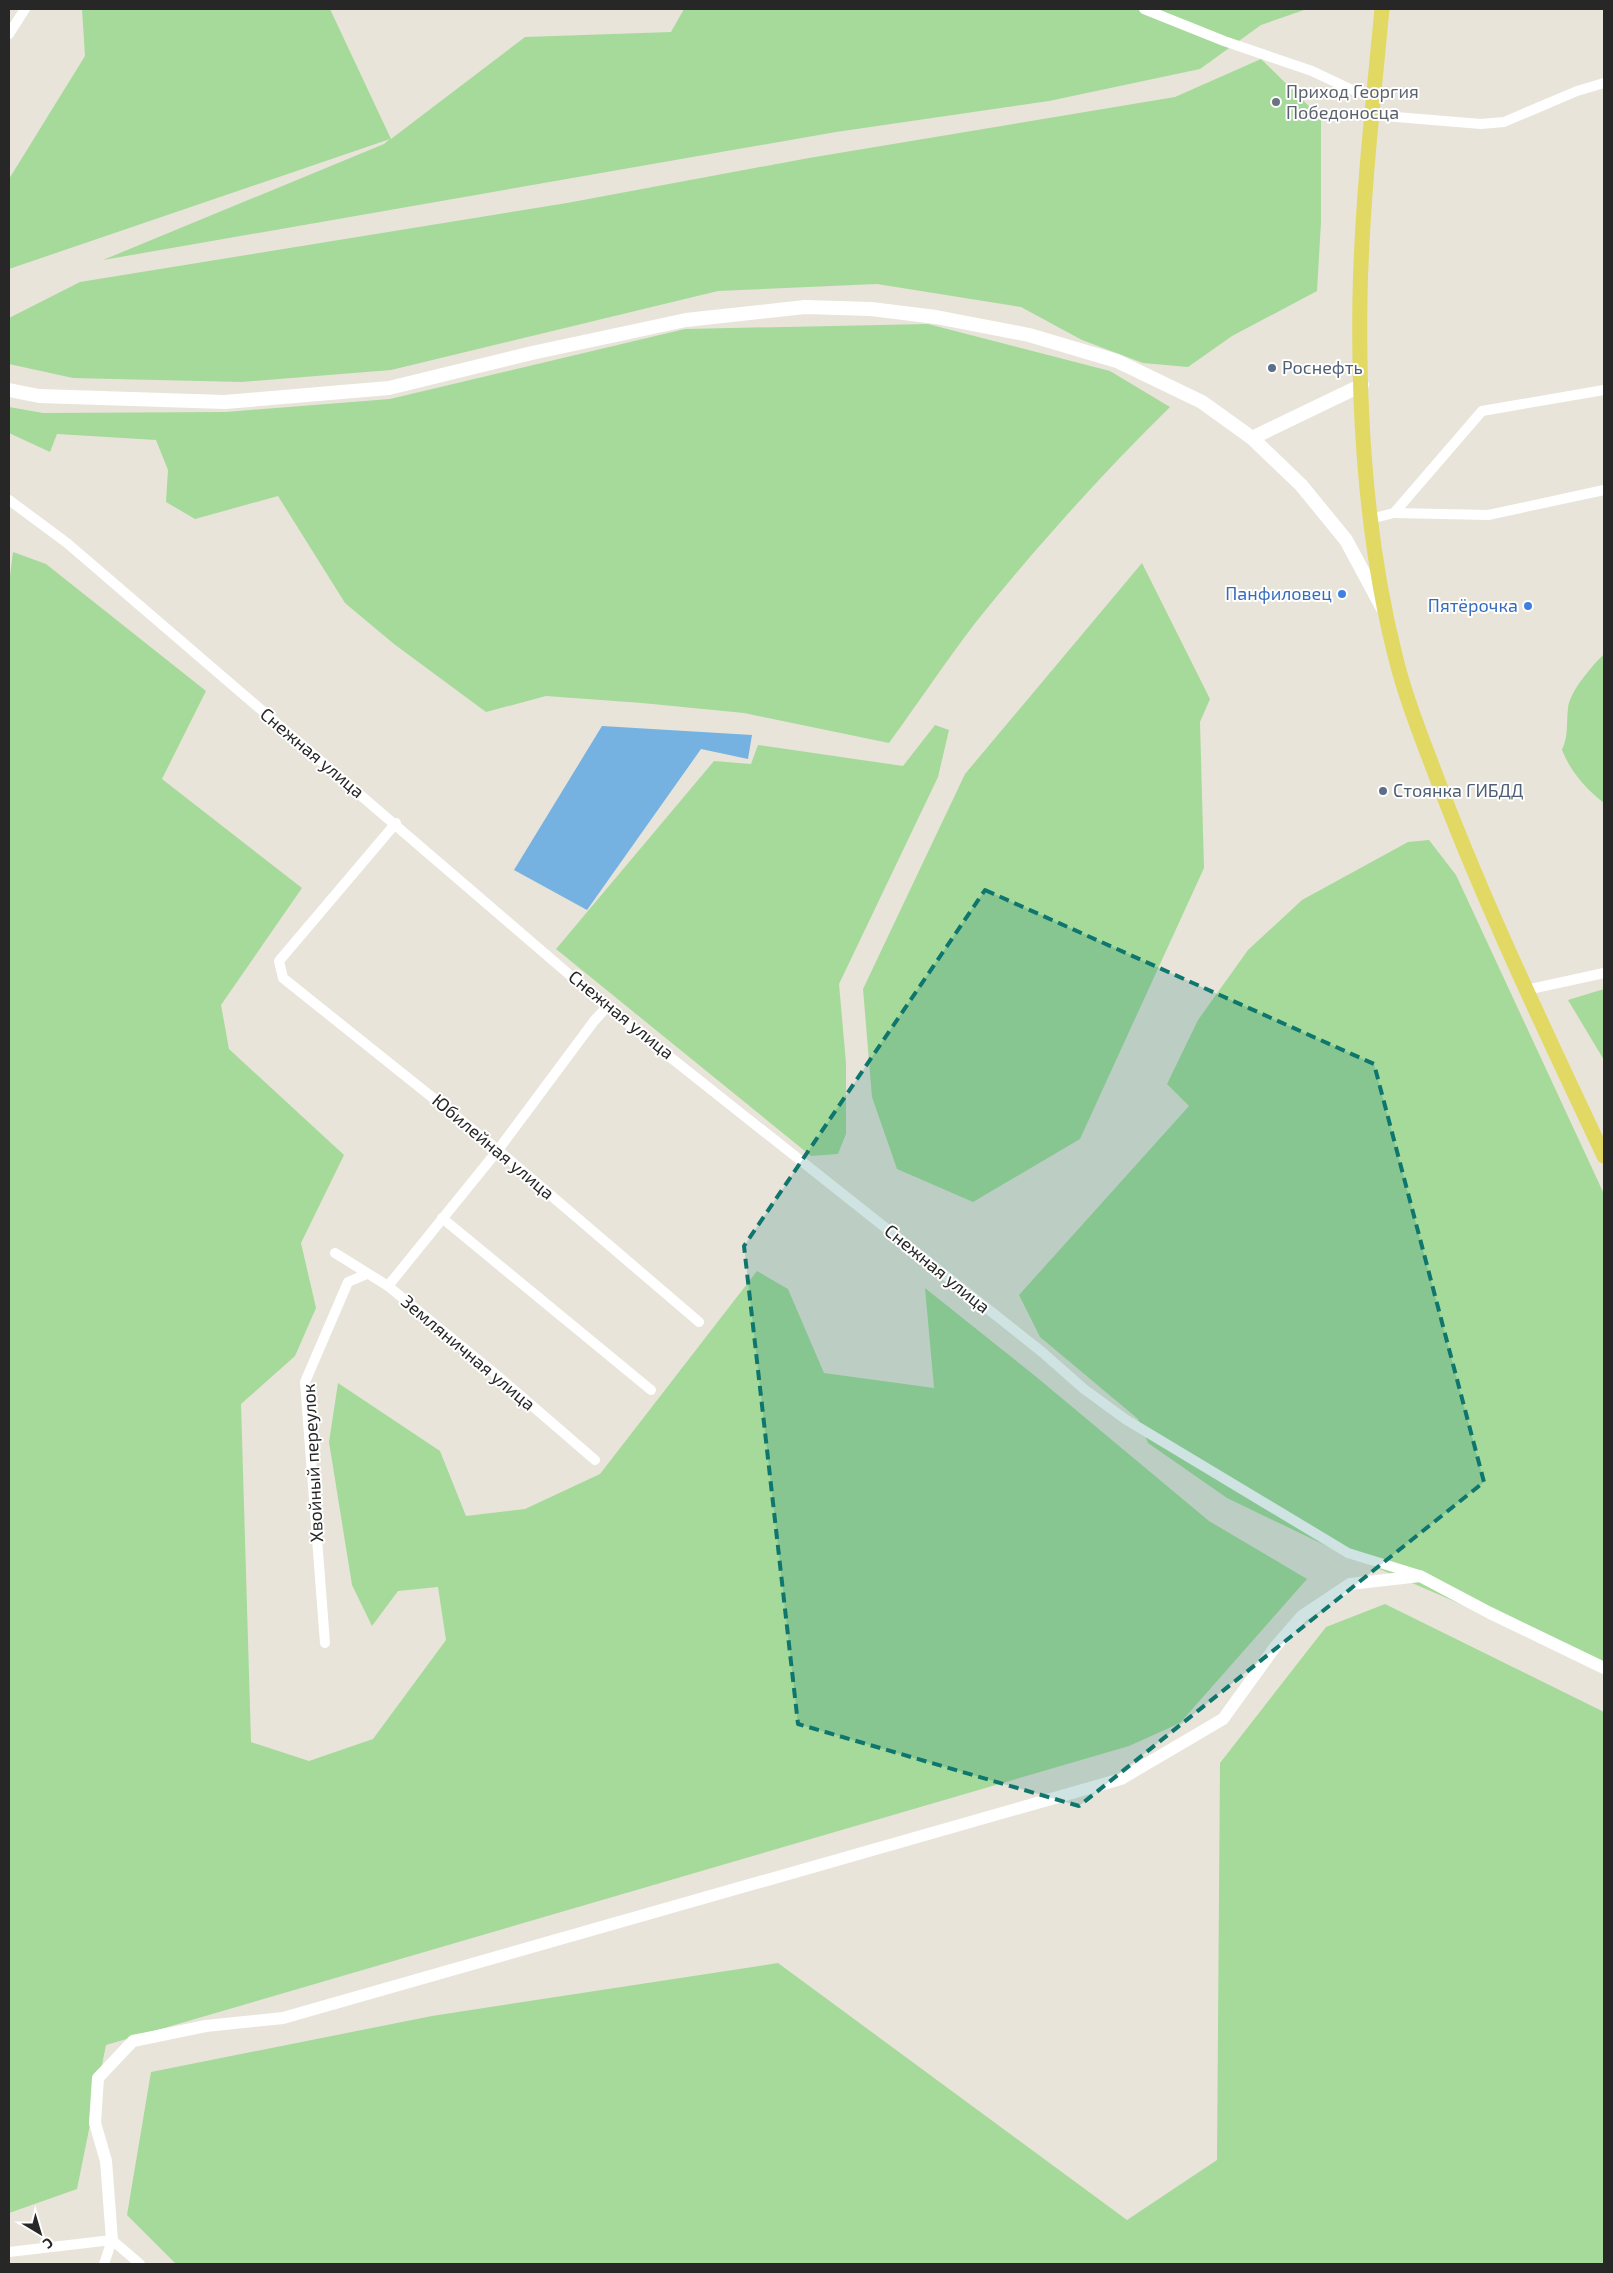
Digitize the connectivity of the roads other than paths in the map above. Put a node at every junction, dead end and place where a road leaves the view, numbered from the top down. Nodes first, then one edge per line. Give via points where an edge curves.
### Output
1 (25, 9) edge
2 (1144, 9) edge
3 (1382, 9) edge
4 (9, 34) edge
5 (1604, 83) edge
6 (1374, 97) junction
7 (1372, 115) junction
8 (1362, 385) junction
9 (9, 390) edge
10 (1604, 390) edge
11 (1252, 438) junction
12 (1604, 490) edge
13 (9, 500) edge
14 (1394, 513) junction
15 (1370, 519) junction
16 (1386, 614) junction
17 (396, 824) junction
18 (1604, 973) edge
19 (1526, 990) junction
20 (608, 1007) junction
21 (498, 1150) junction
22 (1604, 1156) edge
23 (442, 1218) junction
24 (336, 1252) dead end
25 (367, 1274) junction
26 (388, 1286) junction
27 (699, 1322) dead end
28 (651, 1390) dead end
29 (595, 1460) dead end
30 (1420, 1576) junction
31 (325, 1643) dead end
32 (1604, 1668) edge
33 (112, 2240) junction
34 (9, 2252) edge
35 (104, 2264) edge
36 (140, 2264) edge

1 - 4 street
2 - 6 street
3 - 6 main road
5 - 7 street via 1504,122 1481,124
6 - 7 main road
7 - 8 main road via 1360,292
8 - 11 main road
8 - 15 main road
9 - 11 main road via 39,396 226,402 389,388 686,320 805,307 862,309 936,317 1028,335 1117,361 1202,402
10 - 14 street via 1482,411
11 - 16 main road via 1302,485 1325,512 1346,540
12 - 14 street via 1488,515
13 - 17 street, Снежная улица via 67,543
14 - 15 street
15 - 16 main road
16 - 19 main road via 1413,715 1459,834
17 - 20 street, Снежная улица
17 - 21 street, Юбилейная улица via 280,961 283,978
18 - 19 street
19 - 22 main road
20 - 21 street via 594,1021
20 - 30 street, Снежная улица via 1125,1419 1348,1553
21 - 23 street
21 - 27 street, Юбилейная улица
23 - 26 street
23 - 28 street
24 - 25 street, Земляничная улица
25 - 26 street, Земляничная улица
25 - 31 street, Хвойный переулок via 348,1282 305,1382
26 - 29 street, Земляничная улица
30 - 32 street
30 - 33 street via 1350,1584 1302,1616 1223,1719 1120,1779 282,2018 206,2026 133,2041 98,2078 95,2123 106,2161
33 - 34 street
33 - 35 street
33 - 36 street

